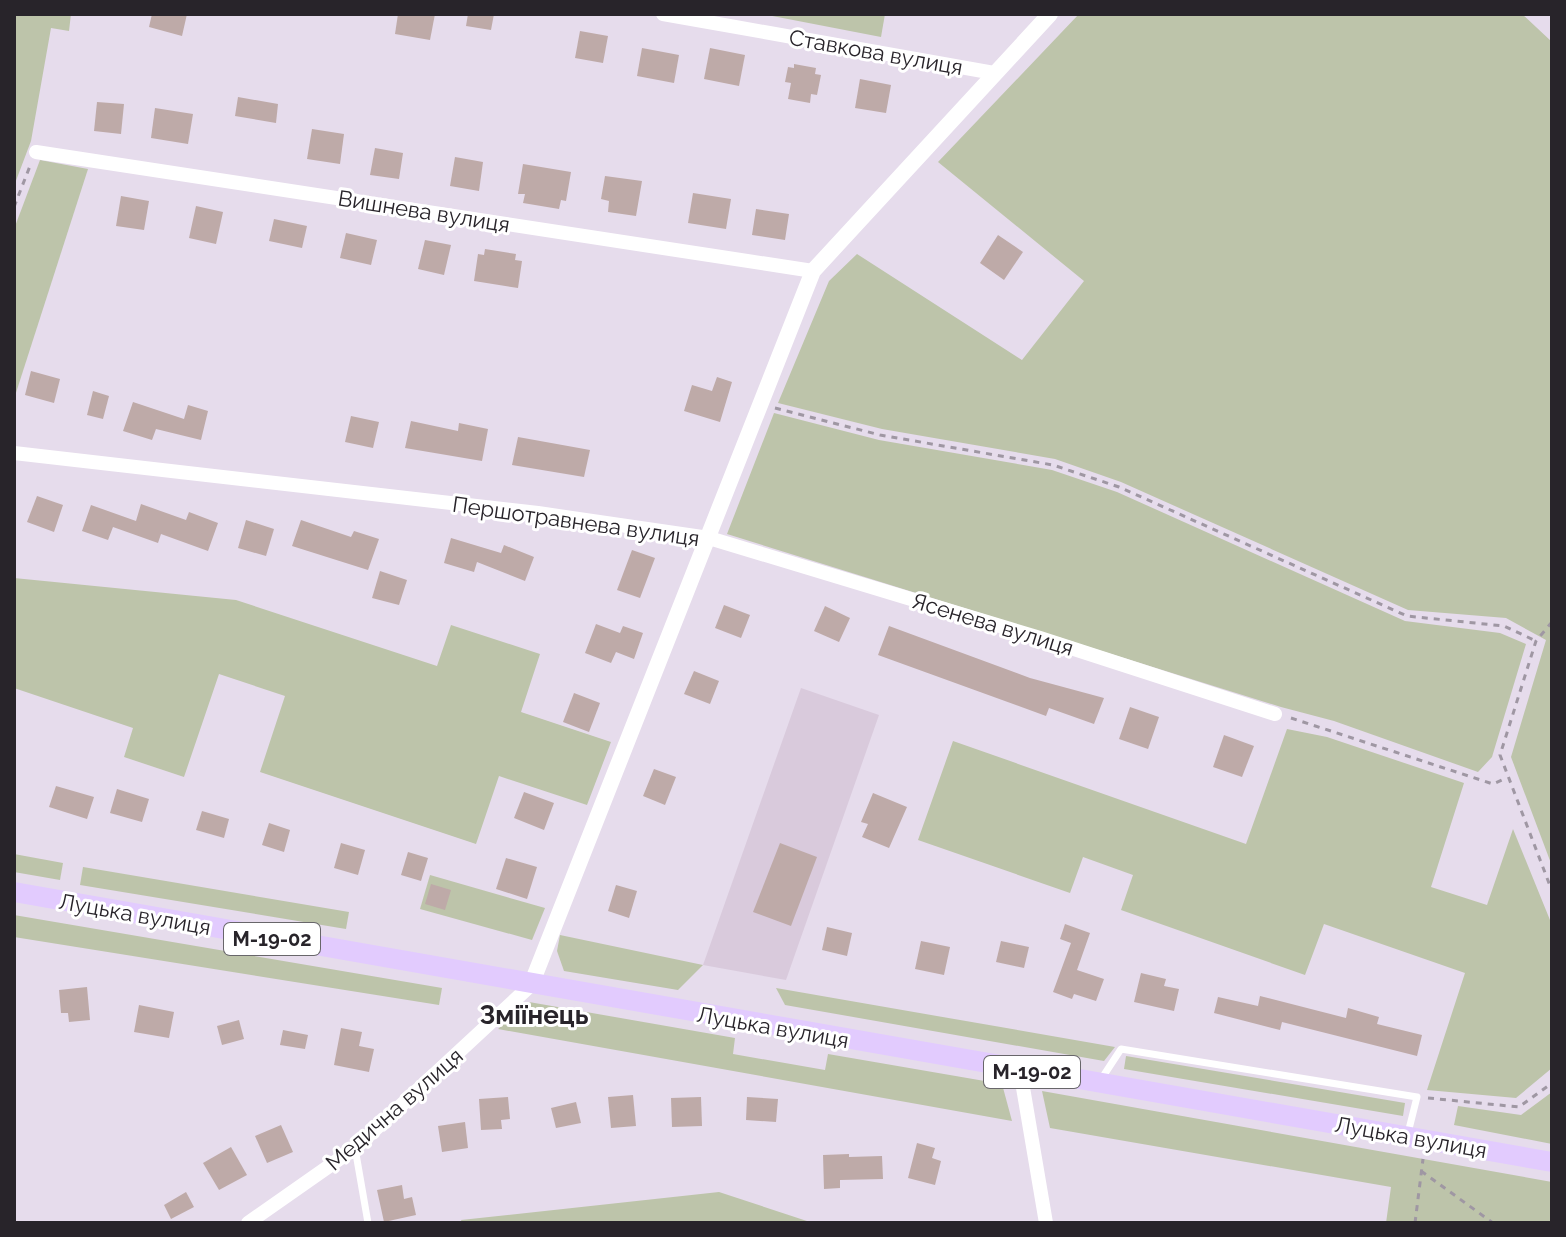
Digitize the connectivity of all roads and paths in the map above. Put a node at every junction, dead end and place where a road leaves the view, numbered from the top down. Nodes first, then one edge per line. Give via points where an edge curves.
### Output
1 (663, 14) edge
2 (1050, 14) edge
3 (994, 73) junction
4 (36, 152) joint
5 (14, 207) edge
6 (813, 271) junction
7 (760, 405) junction
8 (14, 453) edge
9 (709, 538) junction
10 (1552, 622) edge
11 (1536, 641) junction
12 (1275, 714) joint
13 (1506, 778) junction
14 (1552, 891) edge
15 (14, 892) edge
16 (531, 985) junction
17 (1020, 1070) junction
18 (1100, 1081) junction
19 (1552, 1083) edge
20 (1417, 1097) junction
21 (1416, 1137) junction
22 (355, 1148) junction
23 (1542, 1160) edge
24 (1421, 1171) junction
25 (248, 1223) edge
26 (368, 1223) edge
27 (1046, 1223) edge
28 (1415, 1223) edge
29 (1493, 1223) edge

1 - 3 street, Ставкова вулиця
2 - 3 street
3 - 6 street
4 - 5 path
4 - 6 street, Вишнева вулиця
6 - 7 street
7 - 9 street
7 - 11 path via 880,435 1053,465 1119,487 1407,616 1504,626
8 - 9 street, Першотравнева вулиця via 538,513
9 - 12 street, Ясенева вулиця
9 - 16 street, Першотравнева вулиця
10 - 11 path
11 - 13 path via 1500,755
12 - 13 path via 1493,784
13 - 14 path
15 - 16 main road, Луцька вулиця / М-19-02
16 - 17 main road, Луцька вулиця / М-19-02
16 - 22 street, Медична вулиця
17 - 18 main road, Луцька вулиця / М-19-02
17 - 27 street
18 - 20 lane via 1121,1049
18 - 21 main road, Луцька вулиця / М-19-02
19 - 20 path via 1519,1107
20 - 21 lane
21 - 23 main road, Луцька вулиця / М-19-02
21 - 24 path
22 - 25 street, Медична вулиця
22 - 26 lane
24 - 28 path
24 - 29 path

